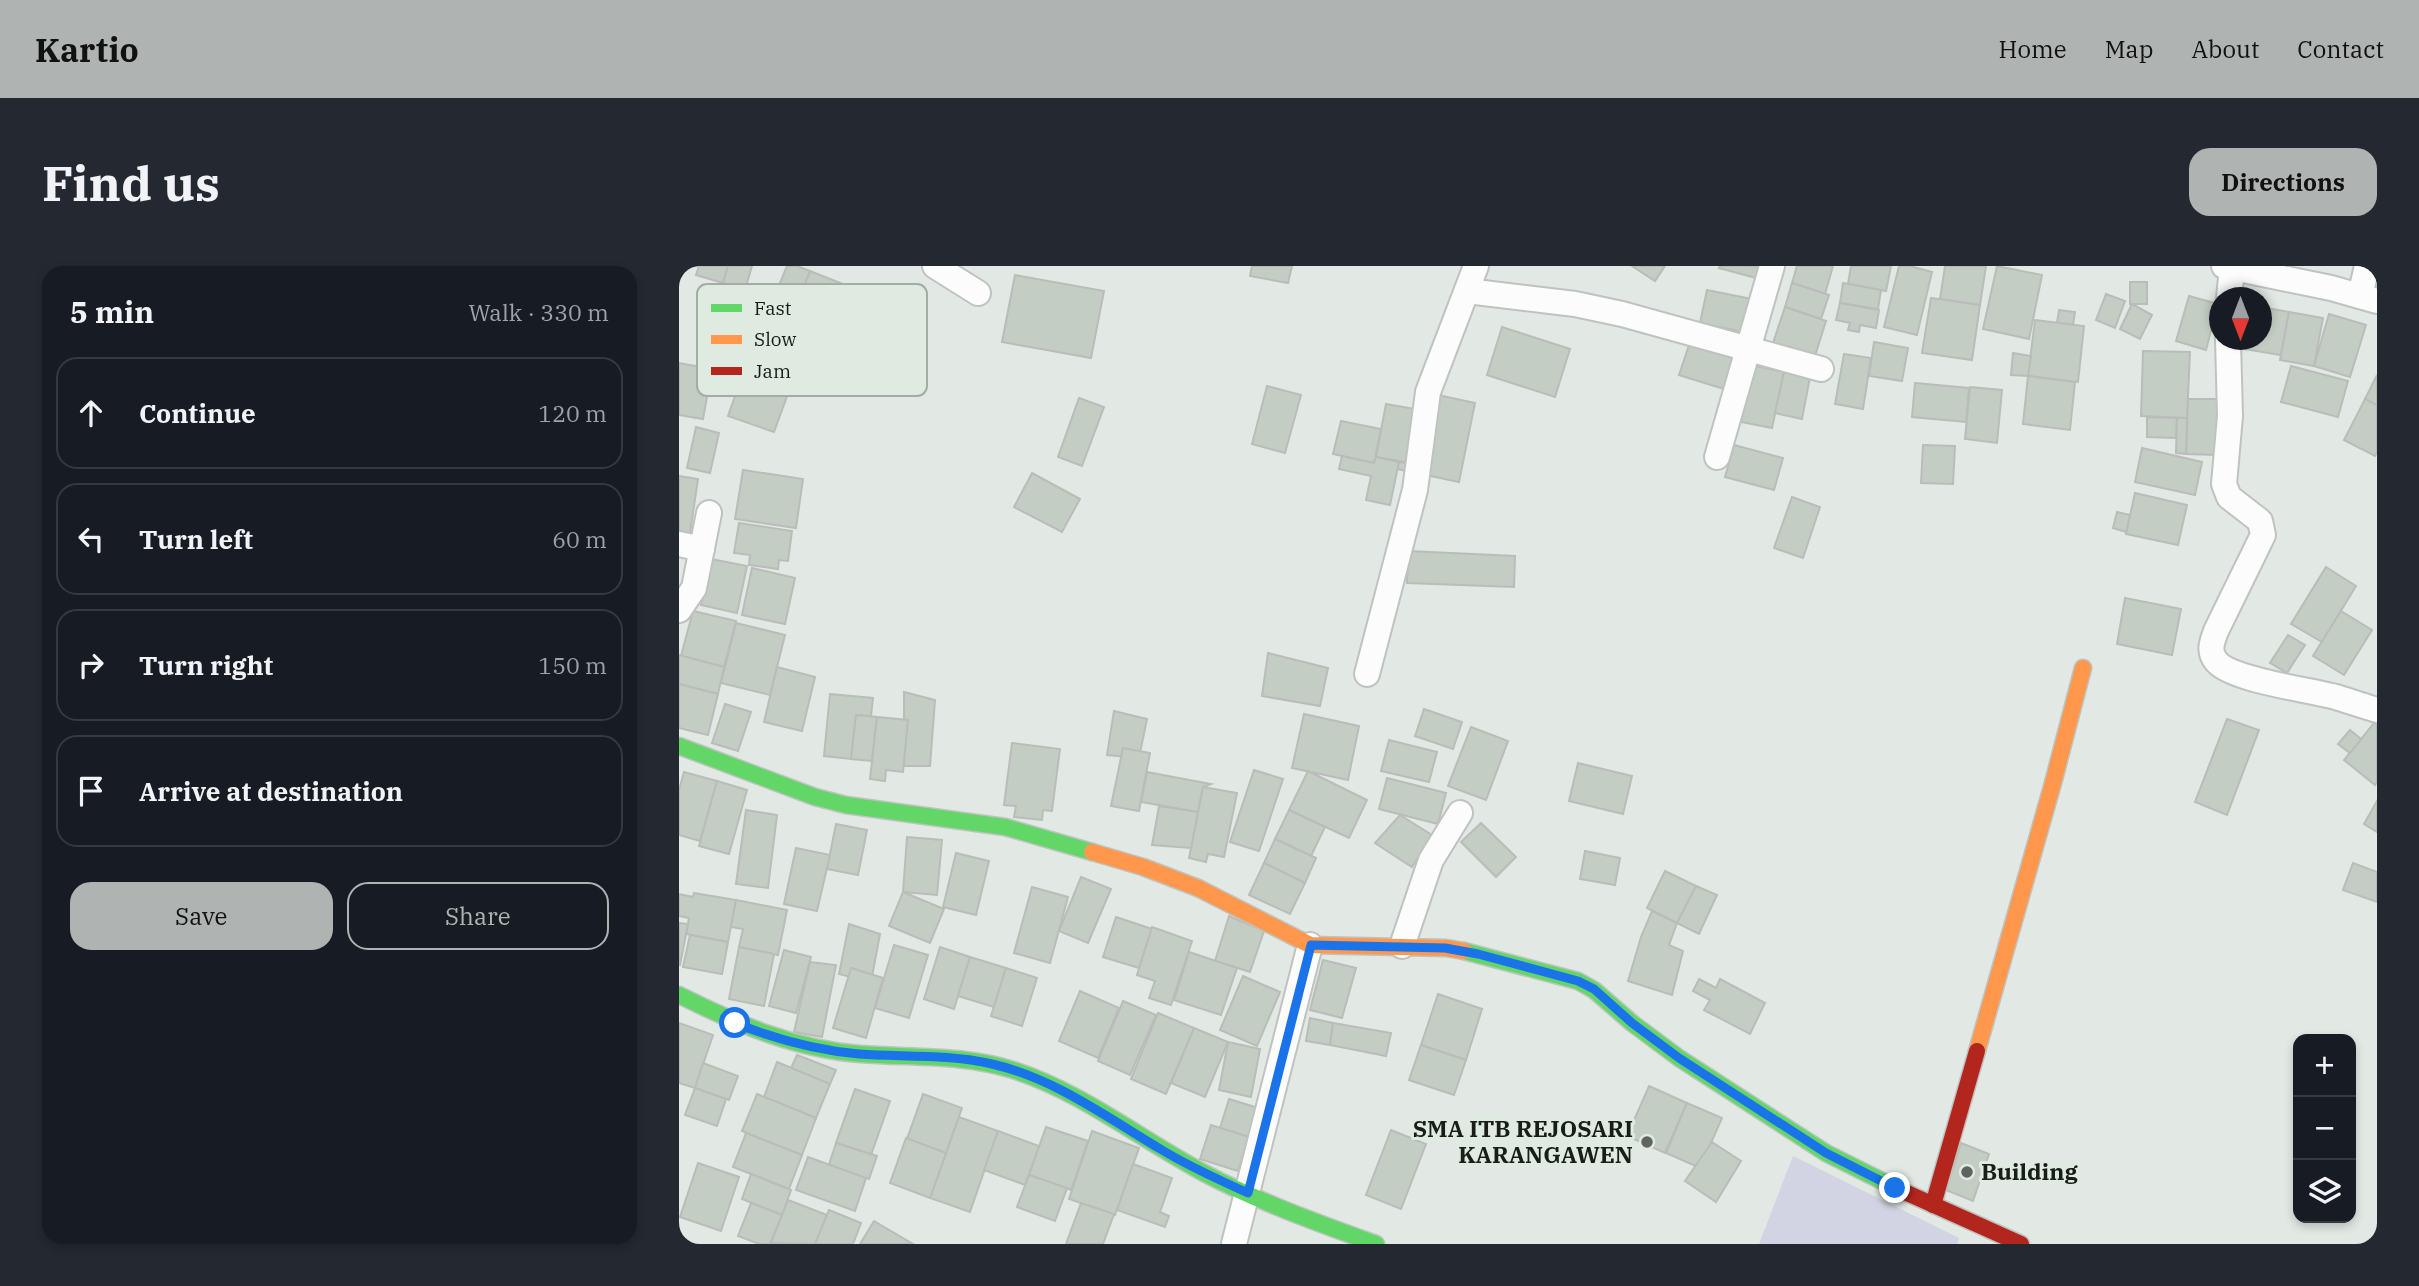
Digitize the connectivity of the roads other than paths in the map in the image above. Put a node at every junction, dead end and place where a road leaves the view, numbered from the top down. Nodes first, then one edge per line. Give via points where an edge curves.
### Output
1 (935, 266) edge
2 (1476, 266) edge
3 (1772, 266) edge
4 (2367, 266) edge
5 (2228, 267) edge
6 (2229, 287) edge
7 (1467, 291) junction
8 (978, 293) dead end
9 (2369, 298) edge
10 (1750, 349) junction
11 (2228, 350) edge
12 (1821, 369) dead end
13 (1717, 457) dead end
14 (709, 513) dead end
15 (690, 547) edge
16 (679, 610) edge
17 (2083, 668) dead end
18 (1367, 674) dead end
19 (2377, 710) edge
20 (679, 746) edge
21 (1460, 813) dead end
22 (1311, 945) junction
23 (1402, 946) junction
24 (679, 995) edge
25 (1248, 1193) junction
26 (1933, 1205) junction
27 (1234, 1244) edge
28 (1376, 1244) edge
29 (2021, 1244) edge

1 - 8 street
2 - 7 street
3 - 10 street
4 - 9 street
5 - 6 street
5 - 9 street
7 - 10 street via 1575,304
7 - 18 street via 1428,392 1415,490
10 - 12 street
10 - 13 street
11 - 19 street via 2230,416 2224,484 2229,497 2259,521 2263,535 2216,631 2213,655 2220,666 2257,680
14 - 15 street
15 - 16 street via 694,588
17 - 26 street
20 - 22 street via 815,797 1005,827 1143,867 1198,888
21 - 23 street via 1431,860
22 - 23 street
22 - 25 street
23 - 26 street via 1478,954 1586,985 1679,1058 1826,1153
24 - 25 street via 771,1038 859,1054 990,1063 1027,1075
25 - 27 street
25 - 28 street
26 - 29 street

